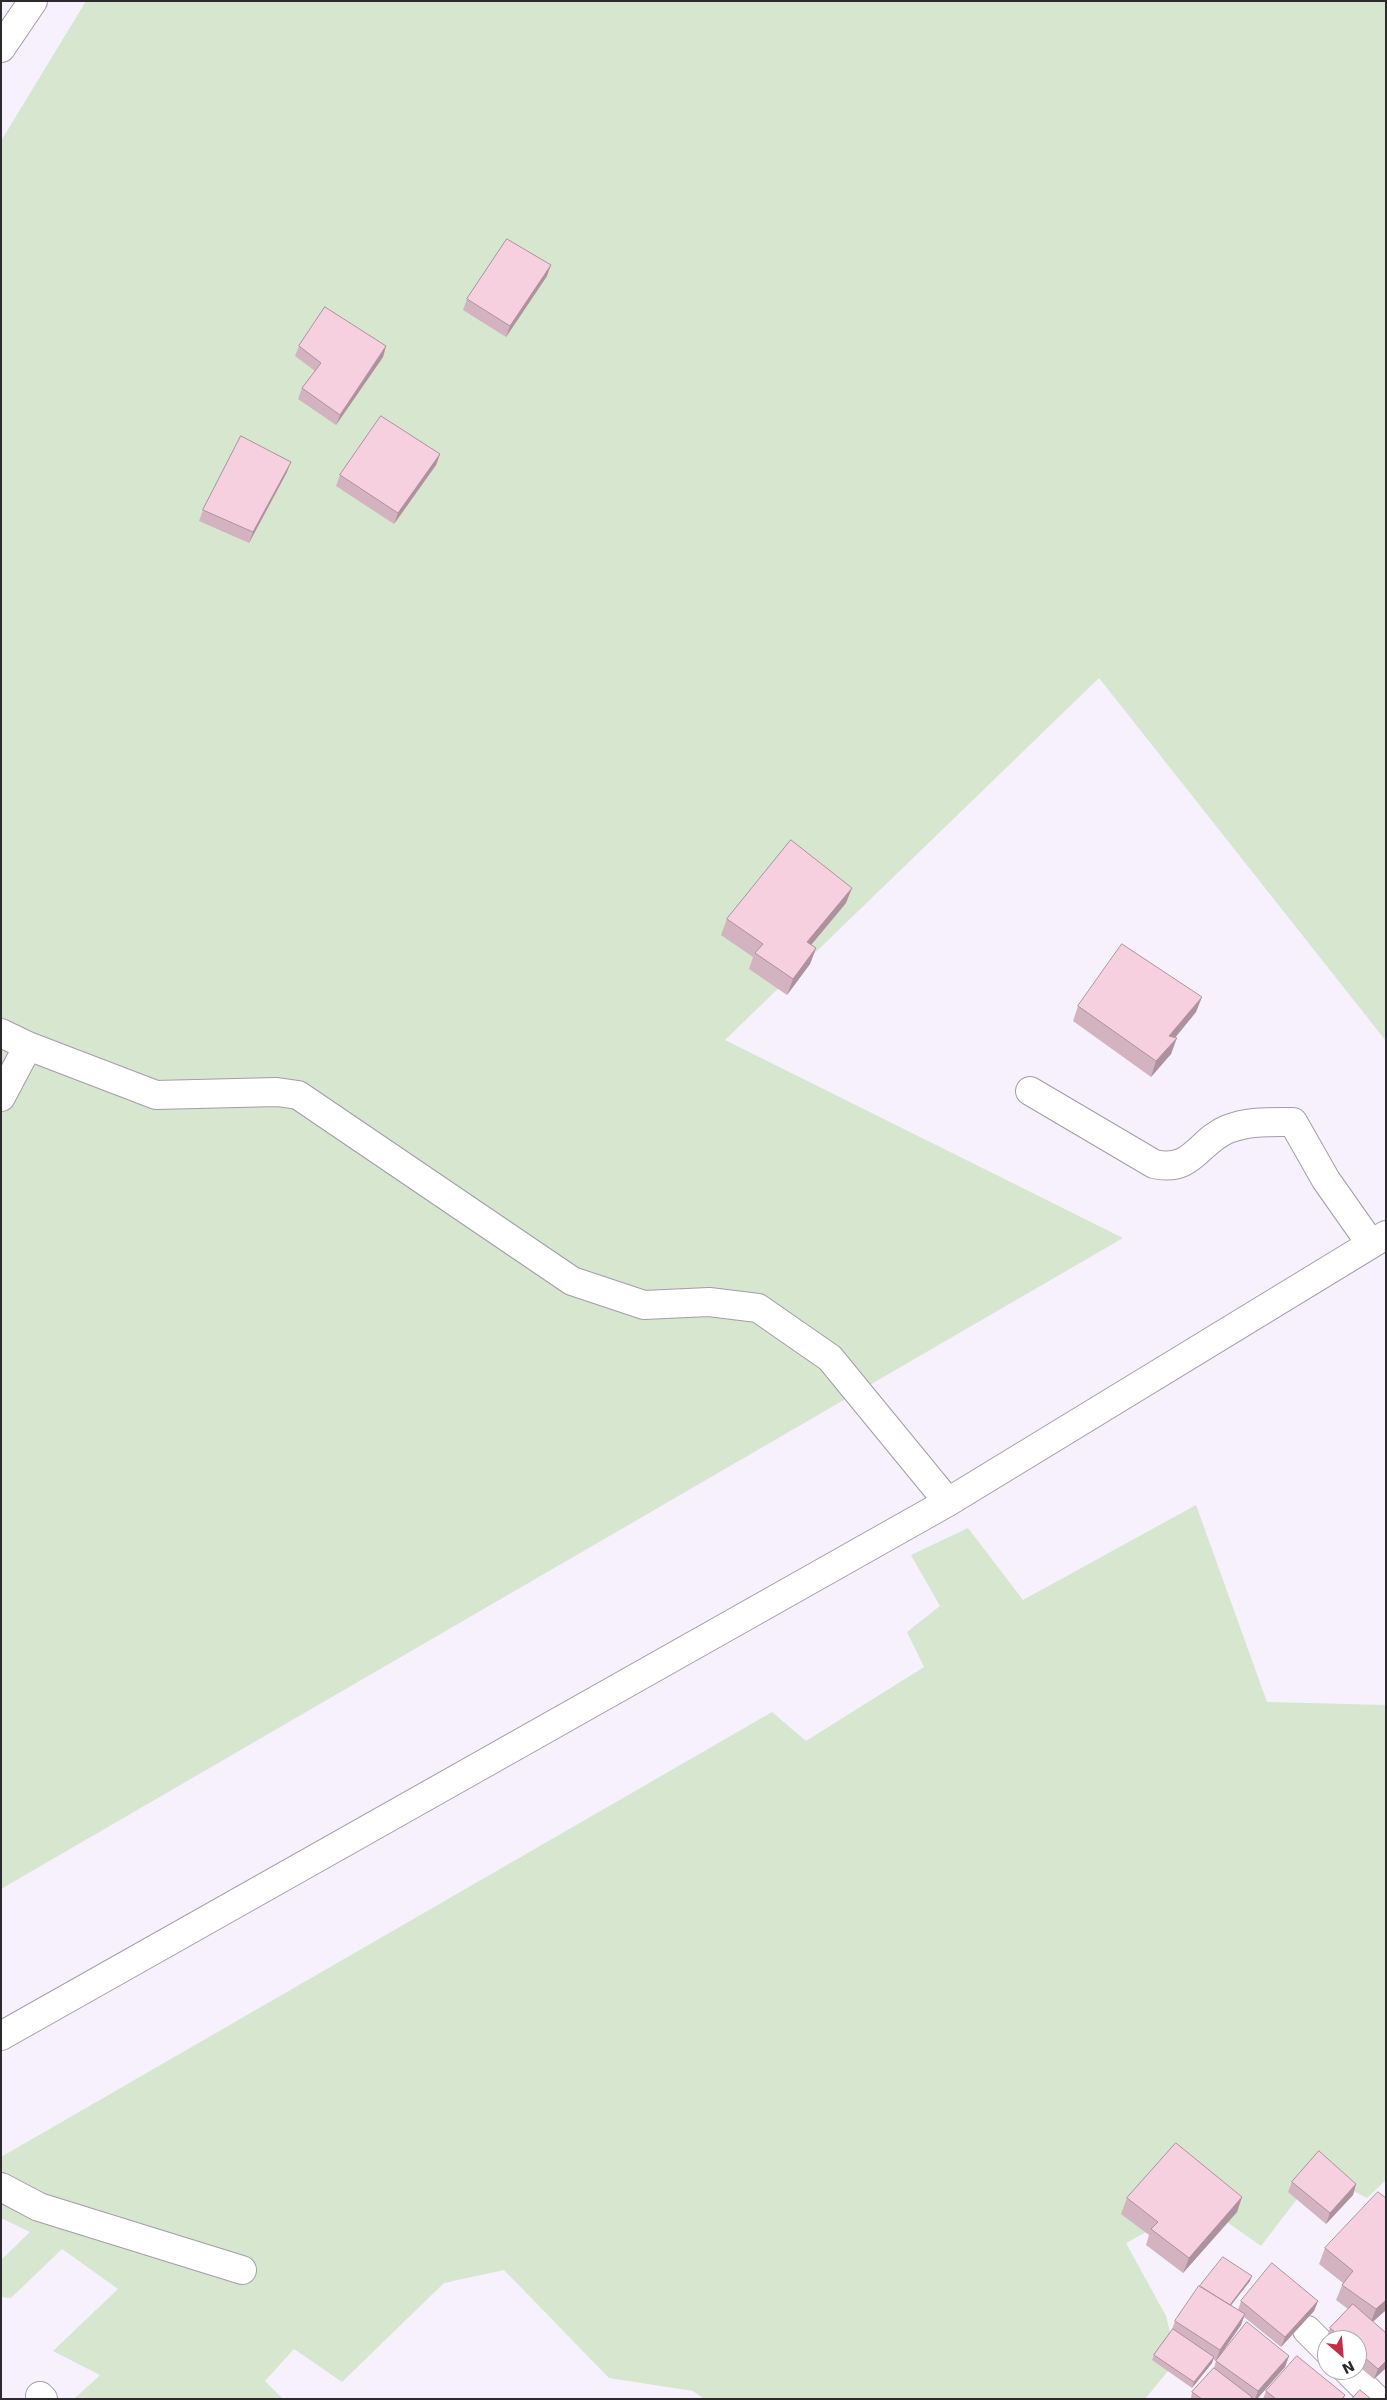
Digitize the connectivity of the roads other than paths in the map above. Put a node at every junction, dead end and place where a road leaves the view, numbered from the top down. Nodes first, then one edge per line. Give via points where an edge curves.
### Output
1 (33, 1) edge
2 (1, 48) edge
3 (1, 1033) edge
4 (28, 1046) junction
5 (1030, 1091) dead end
6 (1, 1097) edge
7 (1379, 1240) edge
8 (948, 1502) junction
9 (1, 2036) edge
10 (1, 2187) edge
11 (242, 2270) dead end
12 (1307, 2330) edge
13 (1317, 2340) edge
14 (1357, 2380) edge
15 (1376, 2399) edge

1 - 2 street
3 - 4 street
4 - 6 street
4 - 8 street via 156,1095 276,1092 298,1096 572,1281 644,1305 708,1302 758,1308 830,1358
5 - 7 street via 1154,1164 1169,1168 1184,1162 1226,1130 1251,1122 1293,1122 1326,1180
7 - 8 street
8 - 9 street
10 - 11 street via 39,2207
12 - 13 street
14 - 15 street

